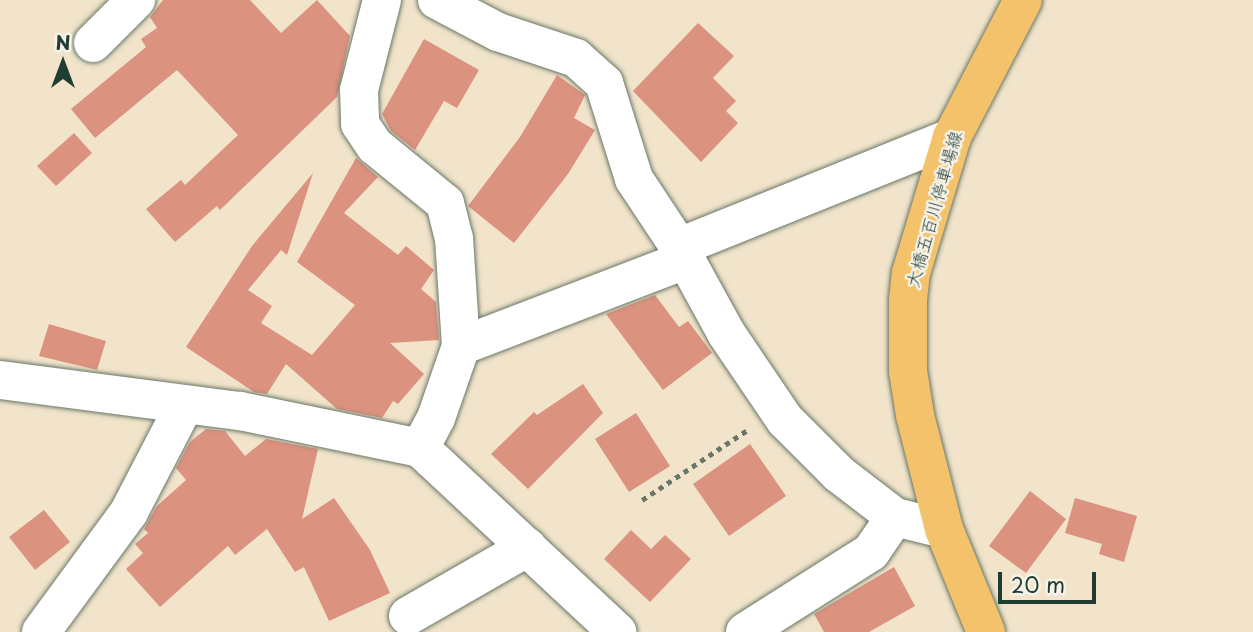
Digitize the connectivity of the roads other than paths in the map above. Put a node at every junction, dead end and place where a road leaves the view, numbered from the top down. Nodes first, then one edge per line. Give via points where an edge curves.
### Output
1 (136, 0) edge
2 (382, 0) edge
3 (437, 0) edge
4 (1023, 0) edge
5 (93, 43) dead end
6 (952, 137) junction
7 (682, 253) junction
8 (461, 346) junction
9 (0, 380) edge
10 (184, 406) junction
11 (420, 448) junction
12 (895, 517) junction
13 (944, 529) junction
14 (528, 548) junction
15 (408, 616) dead end
16 (41, 632) edge
17 (617, 632) edge
18 (745, 632) edge
19 (986, 632) edge

1 - 5 street
2 - 8 street via 359,90 360,124 375,146 446,202 454,238
3 - 7 street via 498,32 576,58 604,83 634,179
4 - 6 main road, 大橋五百川停車場線
6 - 7 street
6 - 13 main road, 大橋五百川停車場線 via 911,273 906,332 915,415
7 - 8 street
7 - 12 street via 778,410 839,474
8 - 11 street via 436,418
9 - 10 street
10 - 11 street via 240,411
10 - 16 street via 130,512
11 - 14 street
12 - 13 street
12 - 18 street via 871,552
13 - 19 main road, 大橋五百川停車場線
14 - 15 street
14 - 17 street

